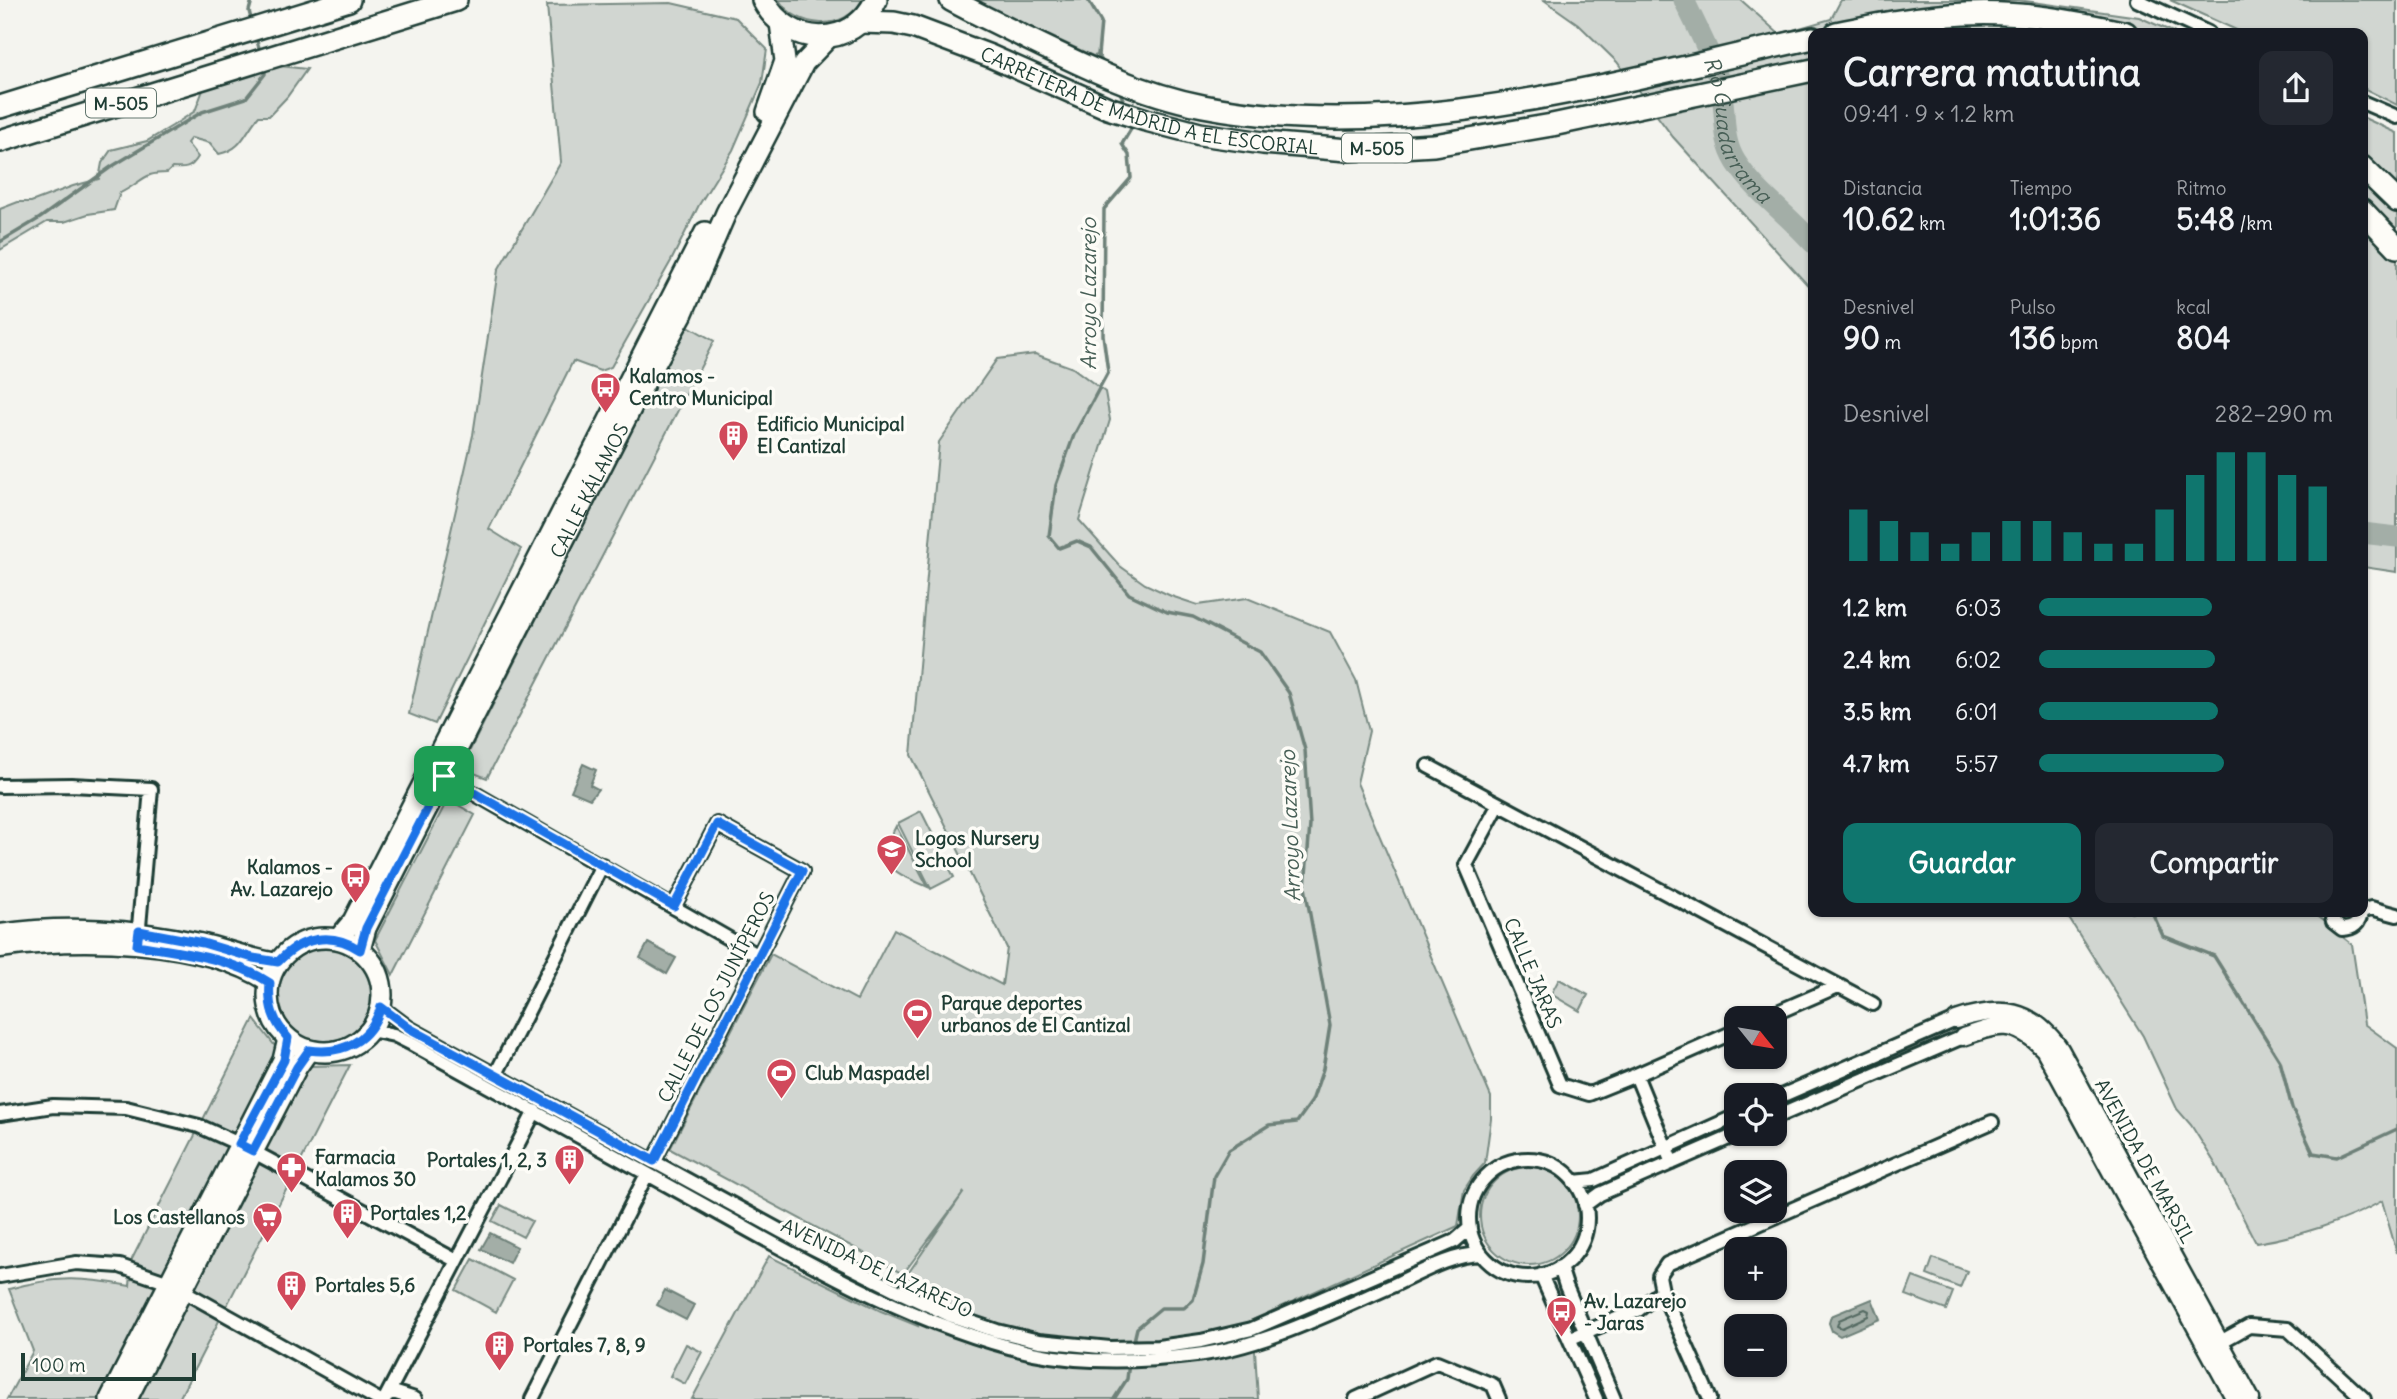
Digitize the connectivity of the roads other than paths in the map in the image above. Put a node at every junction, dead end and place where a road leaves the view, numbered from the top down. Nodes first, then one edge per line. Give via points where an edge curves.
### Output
1 (349, 0) edge
2 (456, 0) edge
3 (763, 0) edge
4 (876, 0) edge
5 (951, 0) edge
6 (2137, 0) edge
7 (860, 22) junction
8 (780, 23) junction
9 (1861, 28) edge
10 (2104, 28) edge
11 (2197, 28) edge
12 (830, 36) junction
13 (1808, 39) edge
14 (1808, 71) edge
15 (2368, 105) edge
16 (0, 107) edge
17 (2397, 117) edge
18 (0, 141) edge
19 (2368, 173) edge
20 (2397, 201) edge
21 (2368, 216) edge
22 (2397, 247) edge
23 (1428, 766) dead end
24 (444, 776) junction
25 (0, 786) edge
26 (1499, 804) junction
27 (603, 865) junction
28 (674, 906) junction
29 (2368, 909) edge
30 (2397, 915) edge
31 (2332, 917) edge
32 (2360, 917) edge
33 (0, 933) edge
34 (138, 938) junction
35 (338, 939) junction
36 (0, 949) edge
37 (360, 950) junction
38 (759, 956) junction
39 (278, 962) junction
40 (270, 983) junction
41 (1838, 986) junction
42 (1873, 1004) dead end
43 (381, 1007) junction
44 (1787, 1008) edge
45 (1956, 1020) joint
46 (370, 1030) junction
47 (1724, 1036) edge
48 (1963, 1037) joint
49 (288, 1038) junction
50 (309, 1050) junction
51 (496, 1074) junction
52 (1636, 1075) junction
53 (1787, 1093) edge
54 (535, 1111) junction
55 (1787, 1112) edge
56 (0, 1114) edge
57 (1724, 1121) edge
58 (1992, 1122) dead end
59 (1724, 1140) edge
60 (1665, 1147) junction
61 (246, 1148) junction
62 (654, 1161) junction
63 (1672, 1163) junction
64 (647, 1174) junction
65 (1574, 1182) junction
66 (1585, 1205) junction
67 (1470, 1228) junction
68 (1481, 1254) junction
69 (457, 1261) junction
70 (1560, 1267) junction
71 (1541, 1275) junction
72 (0, 1276) edge
73 (176, 1287) junction
74 (1662, 1292) junction
75 (946, 1320) junction
76 (1587, 1332) junction
77 (1254, 1336) junction
78 (1571, 1338) junction
79 (2213, 1345) junction
80 (388, 1395) edge
81 (110, 1399) edge
82 (127, 1399) edge
83 (377, 1399) edge
84 (415, 1399) edge
85 (532, 1399) edge
86 (1356, 1399) edge
87 (1499, 1399) edge
88 (1596, 1399) edge
89 (1614, 1399) edge
90 (1710, 1399) edge
91 (2235, 1399) edge
92 (2251, 1399) edge
93 (2364, 1399) edge

1 - 16 highway, M-505
2 - 18 highway, M-505
3 - 8 highway
4 - 7 highway, M-505
5 - 13 highway, CARRETERA DE MADRID A EL ESCORIAL / M-505 via 1102,74 1150,91 1203,106 1353,120 1428,115 1546,96
6 - 11 street
7 - 12 highway, M-505
7 - 14 highway, CARRETERA DE MADRID A EL ESCORIAL / M-505 via 913,27 1108,108 1200,134 1348,150 1434,145 1552,125
8 - 12 highway via 812,37
8 - 35 main road, CALLE KÁLAMOS via 785,61 771,104 353,922
9 - 10 highway via 1966,13 2022,15
12 - 24 main road, CALLE KÁLAMOS via 804,62 726,213 682,315
15 - 17 street
19 - 20 highway
21 - 22 highway
23 - 26 street
24 - 27 street
24 - 37 main road, CALLE KÁLAMOS via 366,928
25 - 34 street via 151,789
26 - 41 street
26 - 52 street, CALLE JARAS via 1466,865 1560,1085 1589,1094
27 - 28 street
27 - 51 street
28 - 38 street
28 - 38 street, CALLE DE LOS JUNÍPEROS via 717,824 802,871
29 - 30 street
31 - 32 street via 2342,929 2354,927
33 - 34 street via 84,926
34 - 36 street
34 - 39 street via 203,943
34 - 40 street via 248,969
35 - 37 main road
35 - 39 main road via 311,939
37 - 43 main road via 381,982
38 - 62 street, CALLE DE LOS JUNÍPEROS
39 - 40 main road
40 - 49 main road via 271,1013
41 - 42 street
41 - 44 street
43 - 46 main road
43 - 51 street, AVENIDA DE LAZAREJO via 400,1023
45 - 53 street
45 - 79 street, AVENIDA DE MARSIL via 1975,1014 2020,1013 2049,1034
46 - 50 main road via 349,1047
46 - 54 street, AVENIDA DE LAZAREJO via 394,1035
47 - 52 street, CALLE JARAS
48 - 55 street
48 - 79 street, AVENIDA DE MARSIL via 2008,1025 2044,1049
49 - 50 main road
49 - 61 main road via 284,1060
50 - 61 main road
51 - 62 street, AVENIDA DE LAZAREJO
52 - 60 street
54 - 64 street, AVENIDA DE LAZAREJO
54 - 69 street
56 - 61 street via 53,1106 126,1108 199,1126
57 - 60 street
58 - 74 street via 1667,1264 1659,1276
59 - 63 street
60 - 63 street
60 - 65 street via 1594,1180
61 - 69 street
61 - 73 main road
62 - 75 street, AVENIDA DE LAZAREJO
63 - 66 street
64 - 75 street, AVENIDA DE LAZAREJO via 792,1254
64 - 85 street
65 - 66 street
65 - 67 street via 1556,1167 1535,1159 1504,1164 1476,1191
66 - 70 street via 1585,1233 1571,1258
67 - 68 street
67 - 77 street, AVENIDA DE LAZAREJO via 1455,1241
68 - 71 street via 1490,1264 1514,1275
68 - 77 street, AVENIDA DE LAZAREJO via 1461,1255 1359,1300
69 - 80 street
70 - 71 street
70 - 76 street
71 - 78 street
72 - 73 street via 76,1264 120,1266
73 - 81 main road
73 - 82 main road
73 - 83 street
74 - 76 street via 1638,1310
74 - 90 street
75 - 77 street, AVENIDA DE LAZAREJO via 993,1343 1110,1361 1203,1354
76 - 78 street
76 - 89 street
78 - 88 street
79 - 91 street, AVENIDA DE MARSIL
79 - 92 street, AVENIDA DE MARSIL
79 - 93 street via 2249,1326 2288,1329
80 - 84 street
86 - 87 street via 1437,1363 1493,1385

